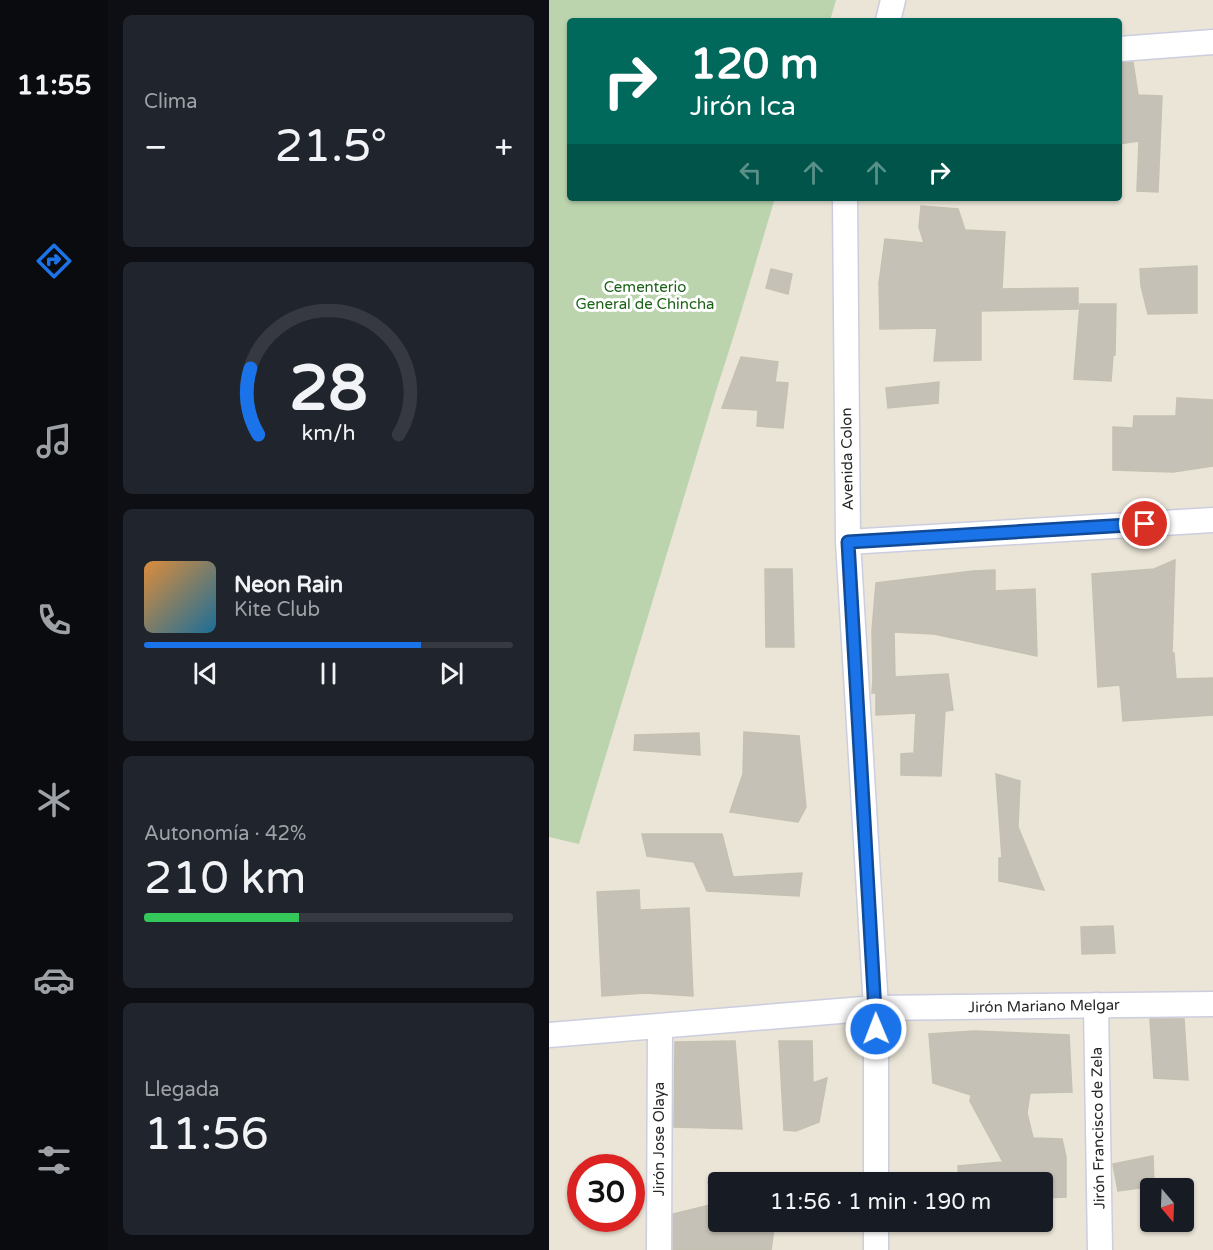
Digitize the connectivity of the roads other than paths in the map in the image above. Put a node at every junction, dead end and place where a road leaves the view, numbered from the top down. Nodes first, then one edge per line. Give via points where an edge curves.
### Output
1 (893, 0) edge
2 (889, 18) edge
3 (1213, 42) edge
4 (1122, 49) edge
5 (845, 201) edge
6 (1213, 520) edge
7 (848, 542) junction
8 (1213, 1004) edge
9 (1096, 1005) junction
10 (876, 1008) junction
11 (660, 1027) junction
12 (549, 1035) edge
13 (876, 1172) edge
14 (876, 1232) edge
15 (659, 1250) edge
16 (876, 1250) edge
17 (1100, 1250) edge

1 - 2 street
3 - 4 street
5 - 7 street, Avenida Colon
6 - 7 street
7 - 10 street, Avenida Colon
8 - 9 street, Jirón Mariano Melgar
9 - 10 street, Jirón Mariano Melgar
9 - 17 street, Jirón Francisco de Zela
10 - 11 street, Jirón Mariano Melgar
10 - 13 street, Avenida Colon
11 - 12 street, Jirón Mariano Melgar
11 - 15 street, Jirón Jose Olaya
14 - 16 street

